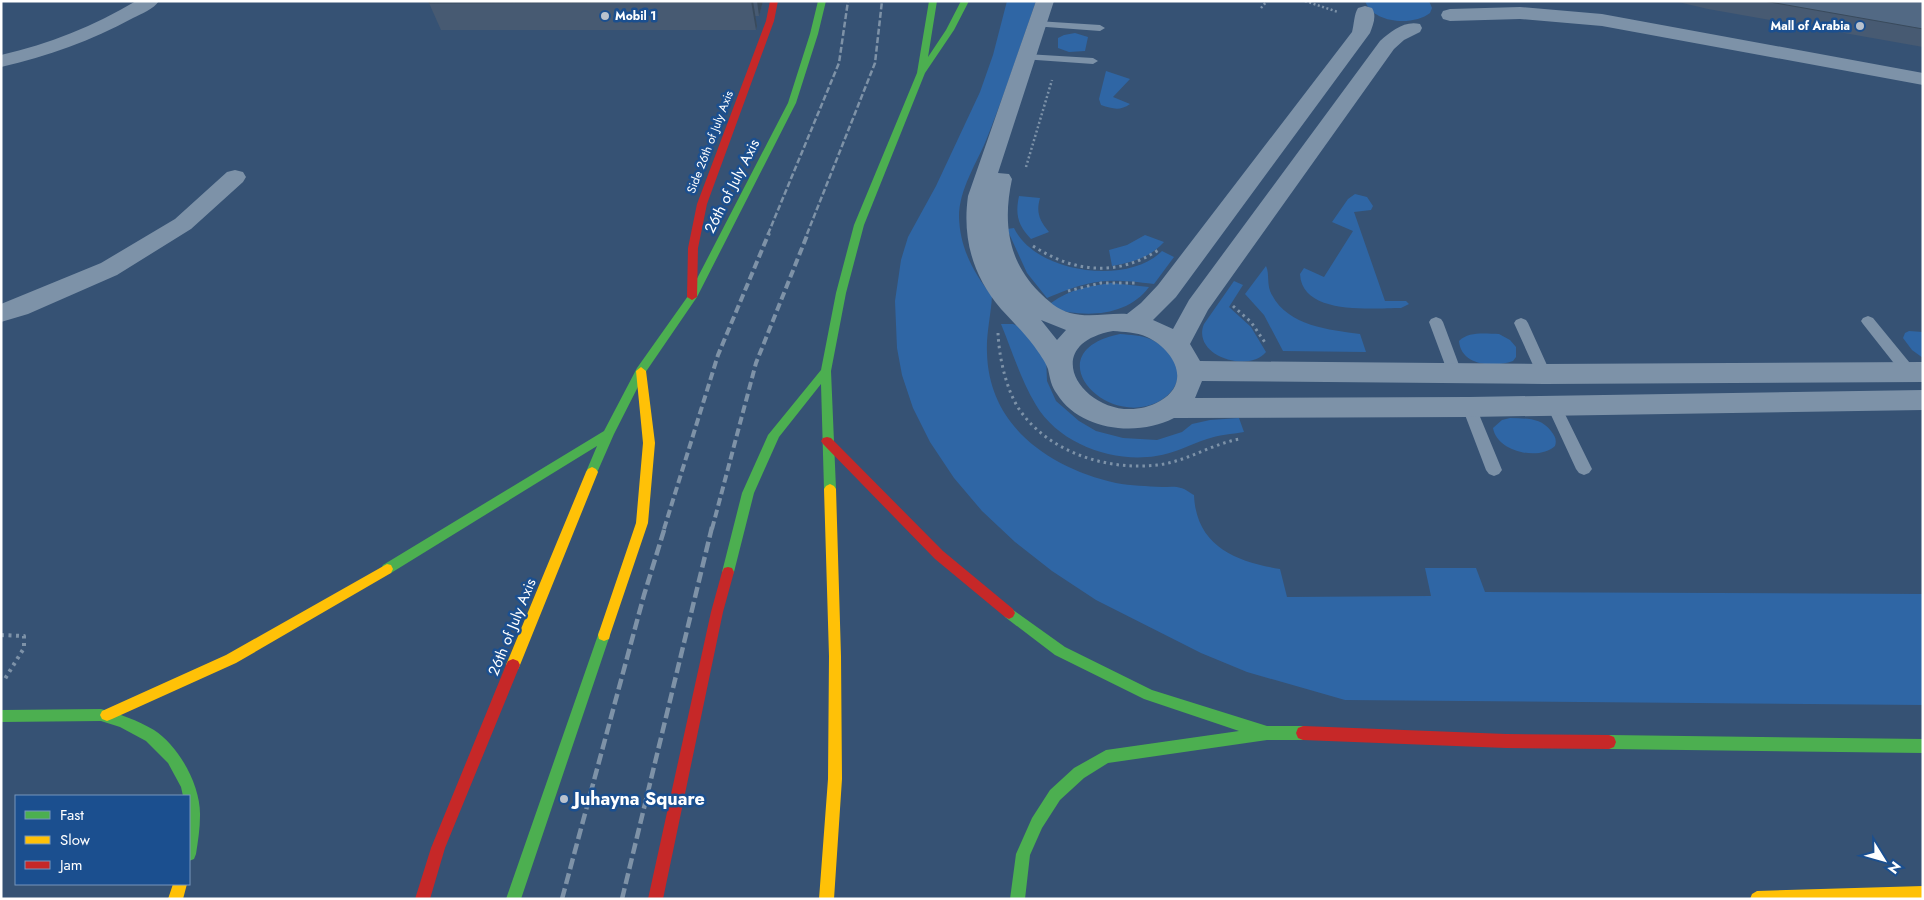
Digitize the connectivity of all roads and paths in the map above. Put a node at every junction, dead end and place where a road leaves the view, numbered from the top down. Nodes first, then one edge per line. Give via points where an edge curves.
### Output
1 (150, 1) edge
2 (774, 1) edge
3 (822, 1) edge
4 (933, 1) edge
5 (965, 1) edge
6 (1045, 1) edge
7 (1060, 1) edge
8 (1266, 1) edge
9 (1305, 1) edge
10 (104, 6) dead end
11 (1260, 8) dead end
12 (1338, 12) dead end
13 (1372, 14) edge
14 (1439, 16) edge
15 (1044, 24) junction
16 (1100, 28) dead end
17 (18, 39) dead end
18 (1, 61) edge
19 (1094, 61) dead end
20 (1040, 63) junction
21 (922, 73) junction
22 (1923, 73) edge
23 (1923, 80) edge
24 (1024, 172) dead end
25 (235, 177) dead end
26 (1167, 291) junction
27 (692, 297) junction
28 (1036, 305) junction
29 (1, 313) edge
30 (1868, 321) dead end
31 (1436, 322) dead end
32 (1132, 323) junction
33 (1521, 323) dead end
34 (1096, 325) junction
35 (1177, 345) junction
36 (1059, 366) junction
37 (641, 371) junction
38 (826, 371) junction
39 (1190, 371) junction
40 (1916, 372) edge
41 (1455, 373) junction
42 (1544, 374) junction
43 (1923, 400) edge
44 (1553, 404) junction
45 (1470, 407) junction
46 (1170, 408) junction
47 (608, 434) junction
48 (827, 441) junction
49 (1494, 470) dead end
50 (1584, 470) dead end
51 (1, 635) edge
52 (1, 685) edge
53 (107, 715) junction
54 (1, 716) edge
55 (1268, 733) junction
56 (1923, 746) edge
57 (190, 846) edge
58 (180, 885) edge
59 (1923, 893) edge
60 (175, 899) edge
61 (422, 899) edge
62 (513, 899) edge
63 (655, 899) edge
64 (826, 899) edge
65 (1017, 899) edge
66 (1757, 899) edge

1 - 18 street via 96,32 36,54
2 - 27 main road, Side 26th of July Axis via 702,204 693,248
3 - 27 main road, 26th of July Axis via 792,103
4 - 21 main road
5 - 21 main road
6 - 15 street
7 - 15 street
8 - 11 path
9 - 12 path
10 - 17 street via 78,21
13 - 14 street
13 - 26 street
14 - 22 street via 1595,13
14 - 23 street via 1520,13 1602,20
14 - 35 street via 1397,36 1387,45 1198,306
15 - 16 lane
15 - 20 street
19 - 20 lane
20 - 24 path
20 - 28 street via 1003,172 996,197 995,221 997,237 1010,271
20 - 36 street via 979,196 975,216 982,259 994,282 1009,303 1038,331
21 - 38 main road via 859,225 841,293
25 - 29 street via 183,224 109,269
26 - 28 path via 1130,282 1099,283 1084,285
26 - 32 street
27 - 37 main road, 26th of July Axis
28 - 34 street via 1062,320
30 - 40 lane
31 - 41 lane
32 - 34 street
32 - 35 street via 1149,327
33 - 42 lane
34 - 36 street via 1069,341
35 - 39 street
36 - 46 street via 1062,380 1070,393 1099,413 1117,418 1136,418
37 - 47 main road, 26th of July Axis
37 - 62 main road via 649,443 642,523
38 - 48 main road
38 - 63 main road via 774,435 748,493 717,612
39 - 41 street
39 - 46 street via 1182,398
40 - 42 street
41 - 42 street
43 - 44 street
44 - 45 street
44 - 50 lane
45 - 46 street
45 - 49 lane
47 - 53 main road via 230,660
47 - 61 main road, 26th of July Axis via 438,848
48 - 55 main road via 939,554 1000,608 1060,651 1149,694
48 - 64 main road via 835,656 835,779
51 - 52 path via 24,636 24,648
53 - 54 main road
53 - 57 main road via 134,725 157,740 173,756 185,777 192,802
55 - 56 main road via 1506,741
55 - 65 main road via 1106,758 1079,773 1055,795 1037,823 1023,854
58 - 60 main road
59 - 66 main road

